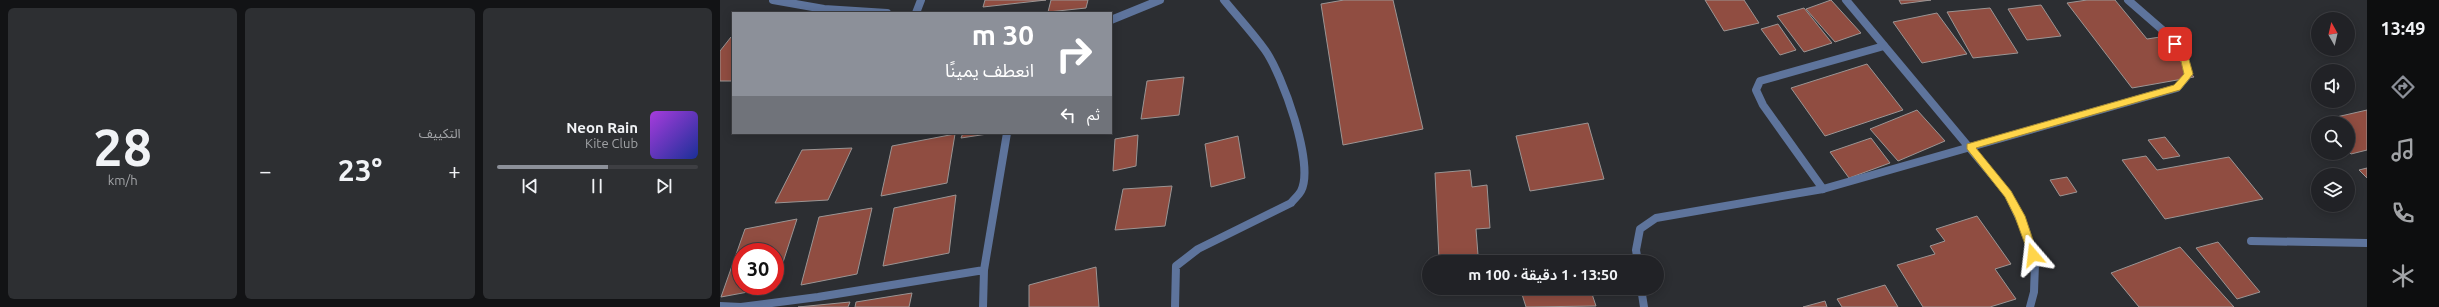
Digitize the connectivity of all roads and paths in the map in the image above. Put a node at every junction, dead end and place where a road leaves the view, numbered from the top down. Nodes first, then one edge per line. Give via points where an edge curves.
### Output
1 (773, 0) edge
2 (920, 0) edge
3 (1160, 0) edge
4 (1224, 0) edge
5 (1846, 0) edge
6 (2128, 0) edge
7 (871, 12) edge
8 (916, 12) edge
9 (1112, 20) edge
10 (1884, 46) junction
11 (1006, 134) edge
12 (1970, 146) junction
13 (1822, 189) junction
14 (2251, 241) dead end
15 (2367, 243) edge
16 (1637, 255) edge
17 (984, 270) junction
18 (1642, 295) edge
19 (720, 306) edge
20 (983, 307) edge
21 (1175, 307) edge
22 (1644, 307) edge
23 (2030, 307) edge

1 - 7 street via 824,9
2 - 8 street
3 - 9 street
4 - 21 street via 1265,50 1280,77 1297,124 1304,178 1301,191 1290,203 1198,250 1176,266
5 - 10 street
6 - 12 street via 2166,33 2184,56 2188,74 2177,88
10 - 12 street
10 - 13 street via 1760,80 1756,90 1763,105
11 - 17 street
12 - 13 street
12 - 23 street via 2008,194 2022,223 2037,269
13 - 16 street via 1656,218 1640,229
14 - 15 street
17 - 19 street via 818,297 741,307
17 - 20 street
18 - 22 street

